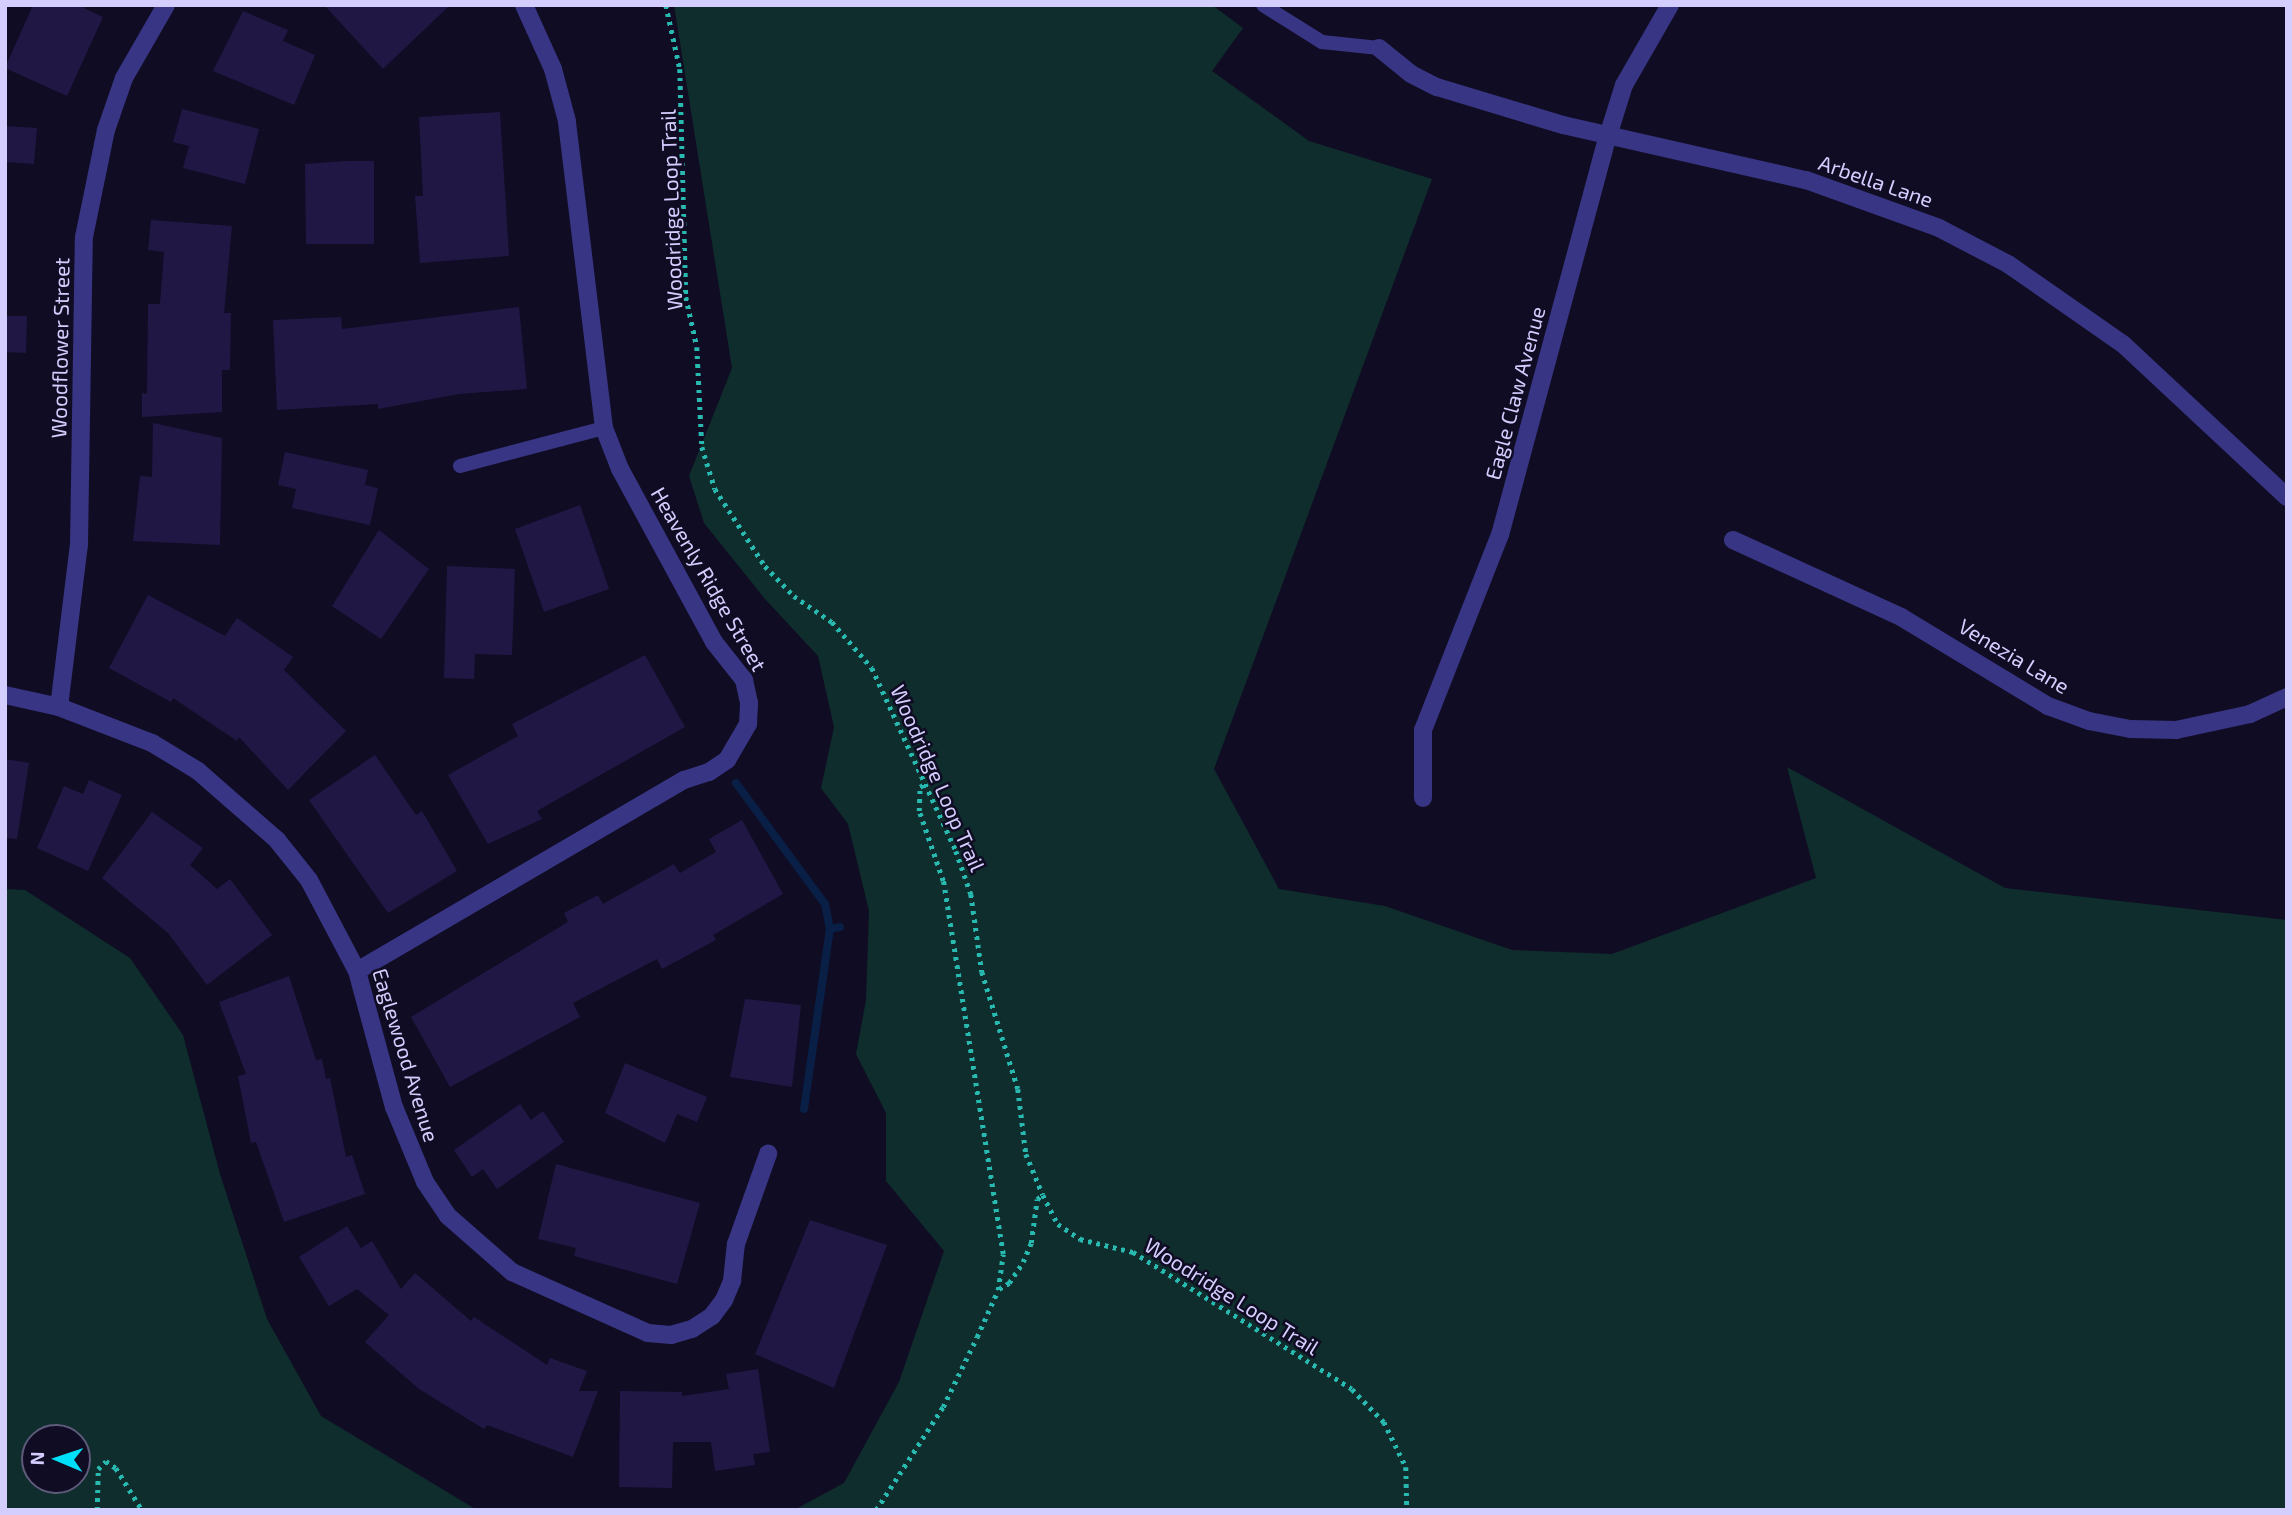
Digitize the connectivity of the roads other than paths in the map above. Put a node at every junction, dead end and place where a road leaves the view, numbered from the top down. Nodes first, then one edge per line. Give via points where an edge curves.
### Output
1 (166, 5) edge
2 (524, 5) edge
3 (1263, 5) edge
4 (1670, 5) edge
5 (1379, 48) joint
6 (1608, 136) junction
7 (604, 428) junction
8 (460, 466) dead end
9 (2287, 496) edge
10 (1733, 540) dead end
11 (5, 695) edge
12 (2287, 697) edge
13 (60, 707) junction
14 (1423, 798) dead end
15 (357, 971) junction
16 (768, 1154) dead end

1 - 13 street, Woodflower Street via 124,78 106,130 85,237 79,545
2 - 7 street, Heavenly Ridge Street via 553,69 567,121
3 - 5 lane via 1322,42
4 - 6 street, Eagle Claw Avenue via 1624,85
5 - 6 street, Arbella Lane via 1411,74 1437,87
6 - 9 street, Arbella Lane via 1806,180 1874,201 2008,264 2124,345
6 - 14 street, Eagle Claw Avenue via 1500,535 1423,730
7 - 8 lane
7 - 15 street, Heavenly Ridge Street via 620,469 714,642 744,680 749,703 740,744 709,772 684,780
10 - 12 street, Venezia Lane via 1901,617 2048,706 2089,721 2130,729 2176,730 2250,714
11 - 13 street, Eaglewood Avenue
13 - 15 street, Eaglewood Avenue via 152,743 239,802 309,880
15 - 16 street, Eaglewood Avenue via 398,1120 425,1182 478,1246 551,1293 606,1311 648,1333 671,1335 712,1316 732,1281 736,1244

